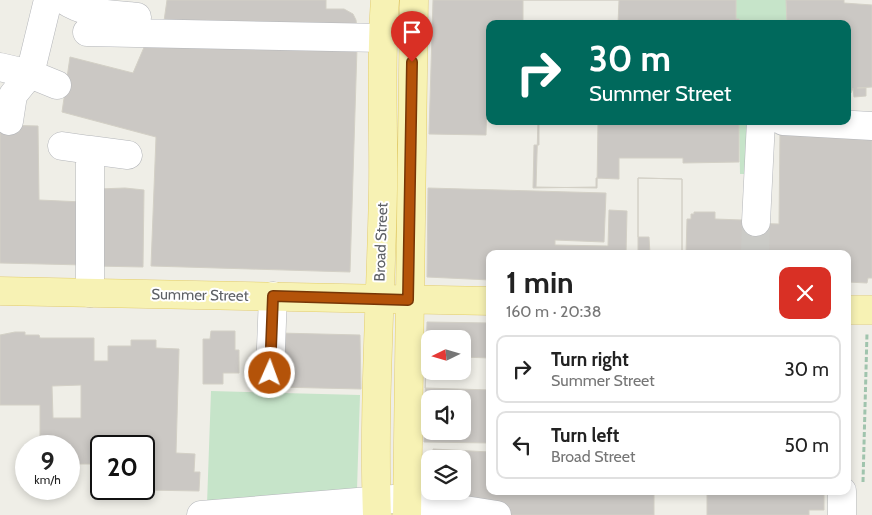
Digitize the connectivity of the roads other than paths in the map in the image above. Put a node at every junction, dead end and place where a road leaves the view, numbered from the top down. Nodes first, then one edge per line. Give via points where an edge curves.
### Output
1 (48, 0) edge
2 (64, 0) edge
3 (385, 0) edge
4 (414, 0) edge
5 (145, 17) dead end
6 (87, 32) dead end
7 (383, 38) junction
8 (0, 67) edge
9 (30, 74) junction
10 (57, 85) dead end
11 (9, 121) dead end
12 (762, 125) edge
13 (851, 125) edge
14 (872, 126) edge
15 (62, 146) dead end
16 (90, 150) junction
17 (128, 155) dead end
18 (756, 222) tunnel mouth
19 (0, 291) edge
20 (90, 293) junction
21 (273, 296) junction
22 (379, 299) junction
23 (408, 300) junction
24 (486, 302) edge
25 (270, 373) dead end
26 (850, 495) edge
27 (407, 507) edge
28 (377, 508) edge
29 (201, 515) edge
30 (497, 515) edge
31 (842, 515) edge

1 - 9 street
2 - 5 street via 94,13
3 - 7 main road, Broad Street
4 - 23 main road, Broad Street
6 - 7 street
7 - 22 main road, Broad Street
8 - 9 street
9 - 10 street
9 - 11 street via 13,95
12 - 18 street
13 - 14 street
15 - 16 street
16 - 17 street
16 - 20 street
19 - 20 main road, Summer Street
20 - 21 main road, Summer Street
21 - 22 main road, Summer Street
21 - 25 street
22 - 23 main road, Summer Street
22 - 28 main road, Broad Street
23 - 24 main road, Summer Street
23 - 27 main road, Broad Street
26 - 31 street
27 - 28 street
27 - 30 street
28 - 29 street

